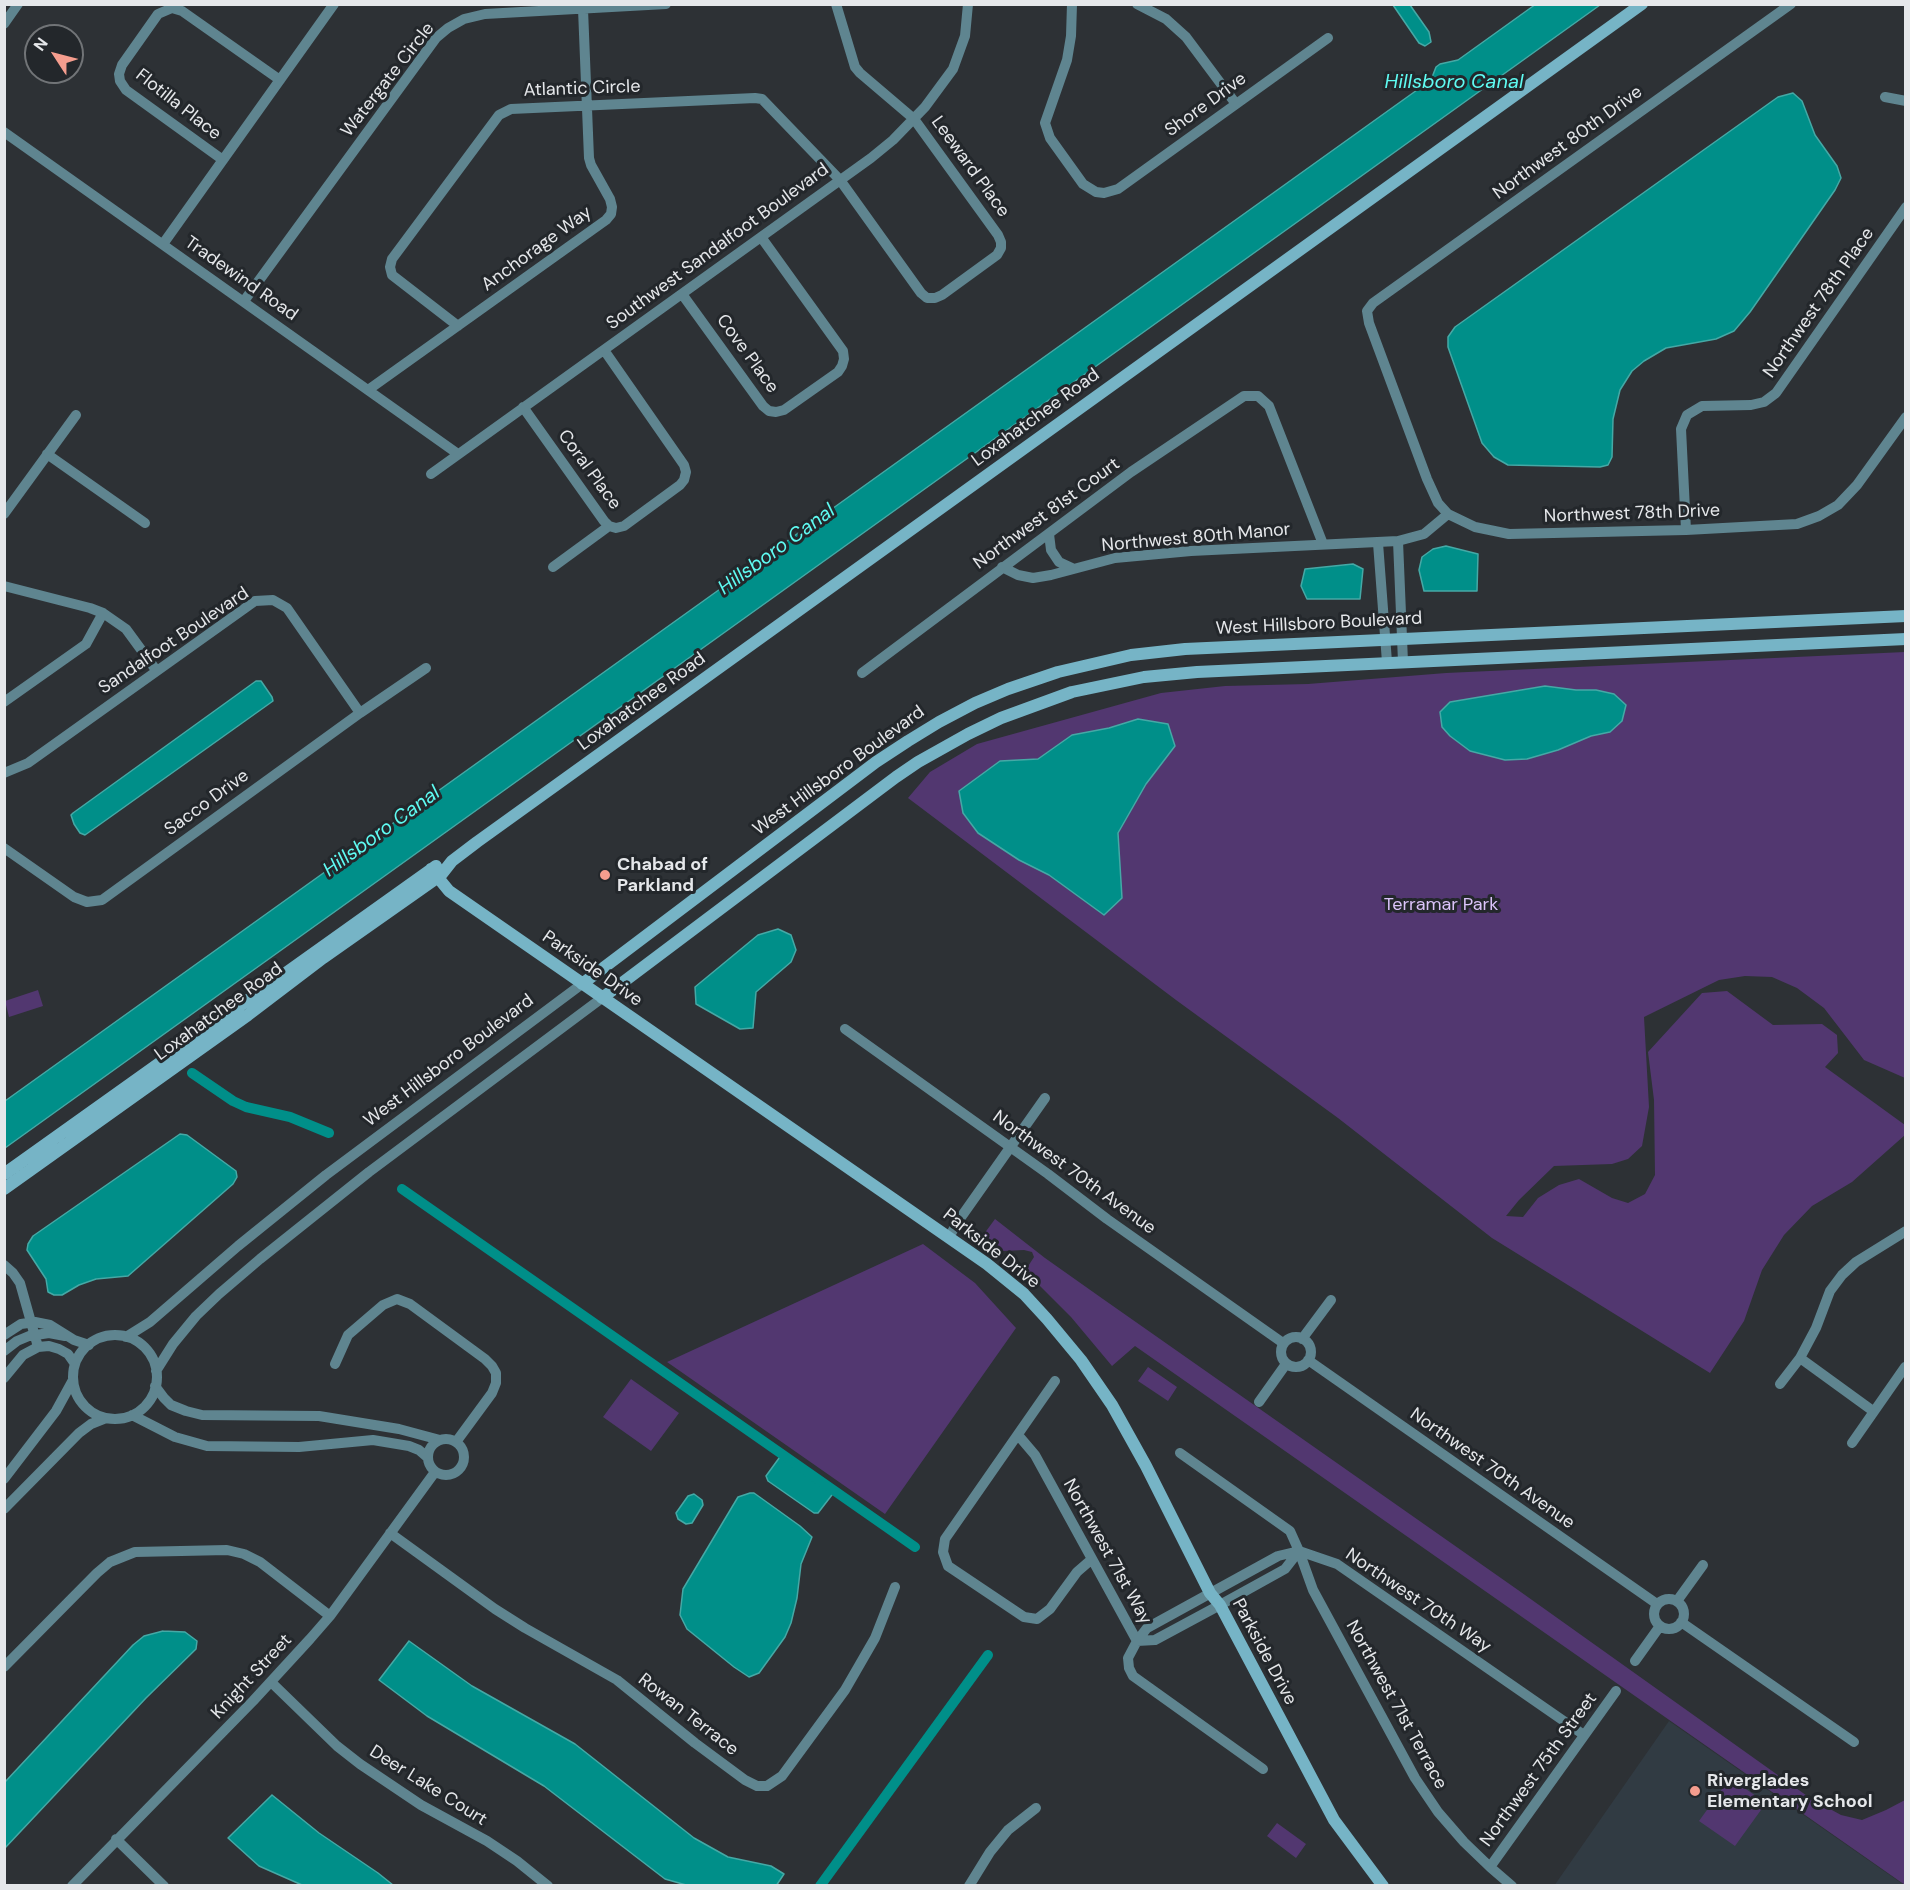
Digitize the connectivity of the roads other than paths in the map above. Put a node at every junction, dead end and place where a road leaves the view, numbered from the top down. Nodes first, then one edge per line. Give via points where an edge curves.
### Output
1 (18, 4) edge
2 (334, 4) edge
3 (666, 4) edge
4 (836, 4) edge
5 (968, 4) edge
6 (1072, 4) edge
7 (1137, 4) edge
8 (1642, 4) edge
9 (1791, 4) edge
10 (583, 9) junction
11 (4, 24) edge
12 (1328, 38) dead end
13 (280, 80) junction
14 (1886, 97) dead end
15 (1905, 101) edge
16 (1236, 104) junction
17 (587, 105) junction
18 (914, 119) junction
19 (4, 132) edge
20 (223, 160) junction
21 (840, 180) junction
22 (1905, 207) edge
23 (761, 237) junction
24 (163, 244) junction
25 (682, 294) junction
26 (244, 301) junction
27 (458, 326) junction
28 (604, 350) junction
29 (368, 390) junction
30 (524, 407) junction
31 (76, 415) dead end
32 (1905, 417) edge
33 (47, 454) junction
34 (458, 454) junction
35 (431, 474) dead end
36 (4, 514) edge
37 (1448, 514) junction
38 (145, 523) dead end
39 (609, 526) junction
40 (1686, 530) junction
41 (1050, 534) junction
42 (1398, 542) junction
43 (1378, 543) junction
44 (1323, 544) junction
45 (553, 567) dead end
46 (1002, 567) junction
47 (1072, 568) junction
48 (4, 586) edge
49 (103, 613) junction
50 (1905, 616) edge
51 (1386, 639) junction
52 (1401, 639) junction
53 (1905, 639) edge
54 (1387, 662) junction
55 (1403, 662) junction
56 (426, 668) dead end
57 (156, 670) junction
58 (862, 673) dead end
59 (4, 702) edge
60 (360, 713) junction
61 (4, 774) edge
62 (4, 848) edge
63 (434, 874) junction
64 (582, 984) junction
65 (602, 998) junction
66 (845, 1029) dead end
67 (1045, 1098) dead end
68 (1010, 1147) junction
69 (4, 1174) edge
70 (4, 1189) edge
71 (1905, 1231) edge
72 (949, 1238) junction
73 (4, 1265) edge
74 (1331, 1300) dead end
75 (31, 1322) junction
76 (35, 1334) junction
77 (4, 1335) edge
78 (68, 1336) junction
79 (126, 1337) junction
80 (1302, 1339) junction
81 (1283, 1343) junction
82 (88, 1345) junction
83 (38, 1347) junction
84 (4, 1351) edge
85 (1800, 1358) junction
86 (1308, 1360) junction
87 (75, 1364) junction
88 (335, 1364) dead end
89 (1286, 1364) junction
90 (1905, 1367) edge
91 (156, 1371) junction
92 (4, 1378) edge
93 (73, 1380) junction
94 (1055, 1381) dead end
95 (1780, 1384) dead end
96 (155, 1386) junction
97 (1259, 1402) dead end
98 (1873, 1411) junction
99 (132, 1415) junction
100 (106, 1418) junction
101 (1018, 1435) junction
102 (440, 1440) junction
103 (456, 1442) junction
104 (1852, 1443) dead end
105 (1180, 1453) dead end
106 (427, 1457) junction
107 (435, 1472) junction
108 (4, 1479) edge
109 (4, 1509) edge
110 (390, 1533) junction
111 (1299, 1551) junction
112 (1092, 1559) junction
113 (1265, 1563) junction
114 (1703, 1566) dead end
115 (1271, 1577) junction
116 (895, 1587) dead end
117 (1210, 1593) junction
118 (1677, 1601) junction
119 (1657, 1604) junction
120 (1220, 1605) junction
121 (330, 1616) junction
122 (1157, 1622) junction
123 (1681, 1622) junction
124 (1660, 1626) junction
125 (1164, 1635) junction
126 (1137, 1641) junction
127 (1635, 1661) dead end
128 (4, 1667) edge
129 (271, 1682) junction
130 (1616, 1691) dead end
131 (1584, 1735) junction
132 (1854, 1742) dead end
133 (1263, 1769) dead end
134 (1036, 1808) dead end
135 (117, 1839) junction
136 (1490, 1867) junction
137 (72, 1886) edge
138 (164, 1886) edge
139 (548, 1886) edge
140 (969, 1886) edge
141 (1383, 1886) edge
142 (1512, 1886) edge

1 - 11 street
2 - 13 street
3 - 10 street, Watergate Circle
4 - 18 street via 855,67
5 - 18 street, Southwest Sandalfoot Boulevard via 965,36 953,69
6 - 16 street, Shore Drive via 1071,36 1062,76 1046,117 1047,132 1089,189 1101,193 1118,189
7 - 16 street via 1166,19 1186,37
8 - 63 street, Loxahatchee Road
9 - 37 street, Northwest 80th Drive via 1367,311 1427,479
10 - 17 street, Anchorage Way
10 - 26 street, Watergate Circle via 474,16 442,33
12 - 16 street, Shore Drive
13 - 20 street
13 - 20 street, Flotilla Place via 182,11 172,8 158,14 122,65 120,81 126,90
14 - 15 street
17 - 21 street, Atlantic Circle via 762,99
17 - 27 street, Anchorage Way via 591,165 610,199 611,214
17 - 27 street, Atlantic Circle via 511,109 499,115 392,259 392,275
18 - 21 street, Southwest Sandalfoot Boulevard
18 - 21 street, Leeward Place via 998,235 1001,248 997,255 942,295 927,298
19 - 24 street, Tradewind Road
20 - 24 street
21 - 23 street, Southwest Sandalfoot Boulevard
22 - 40 street, Northwest 78th Place via 1776,393 1764,402 1702,406 1688,415 1681,429
23 - 25 street, Southwest Sandalfoot Boulevard
23 - 25 street, Cove Place via 843,351 838,372 802,398 776,412 763,406
24 - 26 street, Tradewind Road
25 - 28 street, Southwest Sandalfoot Boulevard
26 - 29 street, Tradewind Road
27 - 29 street, Anchorage Way
28 - 30 street, Southwest Sandalfoot Boulevard
28 - 39 street, Coral Place via 686,472 680,485 624,526
29 - 34 street, Tradewind Road
30 - 34 street, Southwest Sandalfoot Boulevard
30 - 39 street, Coral Place
31 - 33 street
32 - 40 street, Northwest 78th Drive via 1857,485 1838,505 1819,516 1797,524
33 - 36 street
33 - 38 street
34 - 35 street, Southwest Sandalfoot Boulevard
37 - 40 street, Northwest 78th Drive via 1474,527 1509,534
37 - 42 street via 1424,534
39 - 45 street
41 - 44 street, Northwest 81st Court via 1131,472 1244,396 1258,396 1269,406
41 - 46 street, Northwest 81st Court
41 - 47 street via 1051,550 1059,562
42 - 43 street
42 - 52 street
43 - 44 street
43 - 51 street
44 - 47 street, Northwest 80th Manor via 1126,557
46 - 47 street, Northwest 80th Manor via 1033,578
46 - 58 street, Northwest 81st Court
48 - 49 street
49 - 57 street via 126,629
49 - 59 street via 86,644
50 - 52 street, West Hillsboro Boulevard
51 - 52 street, West Hillsboro Boulevard
51 - 54 street
51 - 64 street, West Hillsboro Boulevard via 1131,655 1040,678 975,703 876,762
52 - 55 street
53 - 55 street
54 - 55 street
54 - 65 street via 1144,677 1072,692 1001,718 896,777
56 - 60 street, Sacco Drive
57 - 60 street, Sandalfoot Boulevard via 255,601 273,600 287,608
57 - 61 street, Sandalfoot Boulevard via 28,763
60 - 62 street, Sacco Drive via 102,900 87,902 74,897
63 - 64 street, Parkside Drive via 449,891
63 - 69 street, Loxahatchee Road
63 - 70 street, Loxahatchee Road
64 - 65 street, Parkside Drive
64 - 79 street, West Hillsboro Boulevard via 326,1175 150,1322
65 - 72 street, Parkside Drive
65 - 91 street via 362,1177 260,1259 196,1316
66 - 68 street, Northwest 70th Avenue
67 - 68 street
68 - 72 street
68 - 81 street, Northwest 70th Avenue
71 - 85 street via 1842,1275 1830,1291
72 - 117 street, Parkside Drive via 1024,1294 1081,1360 1118,1415
73 - 75 street via 20,1283
74 - 80 street
75 - 76 street
75 - 77 street
75 - 78 street via 50,1325
76 - 78 street
76 - 83 street
76 - 84 street
78 - 82 street
79 - 82 street via 107,1336
79 - 91 street via 143,1347
80 - 81 street via 1290,1338
80 - 86 street via 1311,1350
81 - 89 street via 1281,1356
82 - 87 street
83 - 87 street via 57,1348
83 - 92 street via 23,1355
85 - 95 street
85 - 98 street
86 - 89 street via 1300,1366
86 - 119 street, Northwest 70th Avenue
87 - 93 street
88 - 103 street via 348,1335 383,1305 397,1299 410,1304 485,1359 496,1373 492,1393
89 - 97 street
90 - 98 street
91 - 96 street
93 - 100 street via 83,1404
93 - 108 street via 56,1411
94 - 101 street
96 - 99 street via 147,1403
96 - 102 street via 171,1404 202,1415 319,1416
98 - 104 street
99 - 100 street
99 - 106 street via 176,1437 207,1446 299,1448 373,1440 409,1446
100 - 109 street via 74,1437
101 - 112 street, Northwest 71st Way via 1035,1455
101 - 112 street via 945,1539 943,1552 948,1566 1024,1617 1037,1619
102 - 103 street
102 - 106 street
103 - 107 street via 464,1454 460,1468 448,1475
105 - 111 street via 1290,1531
106 - 107 street
107 - 110 street, Knight Street
110 - 116 street, Rowan Terrace via 495,1609 617,1680 695,1743 757,1786 766,1786 782,1776 845,1689 875,1638
110 - 121 street, Knight Street
111 - 113 street
111 - 115 street via 1285,1569
111 - 131 street, Northwest 70th Way via 1337,1564
111 - 136 street, Northwest 71st Terrace via 1313,1590 1415,1778 1438,1812
112 - 126 street, Northwest 71st Way
113 - 115 street
113 - 117 street
114 - 118 street
115 - 120 street
117 - 120 street, Parkside Drive
117 - 122 street
118 - 119 street via 1666,1599
118 - 123 street via 1684,1613
119 - 124 street via 1654,1616
120 - 125 street
120 - 141 street, Parkside Drive via 1334,1820
121 - 128 street via 244,1554 228,1550 135,1552 110,1562 97,1573
121 - 129 street, Knight Street
122 - 125 street
122 - 126 street
123 - 124 street via 1671,1628
123 - 132 street
124 - 127 street
125 - 126 street
126 - 133 street, Northwest 71st Way via 1128,1658 1133,1676
129 - 135 street, Knight Street
129 - 139 street, Deer Lake Court via 360,1764 421,1805 487,1841
130 - 131 street, Northwest 75th Street
131 - 136 street, Northwest 75th Street
134 - 140 street via 1008,1830
135 - 137 street, Knight Street
135 - 138 street
136 - 142 street, Northwest 71st Terrace

